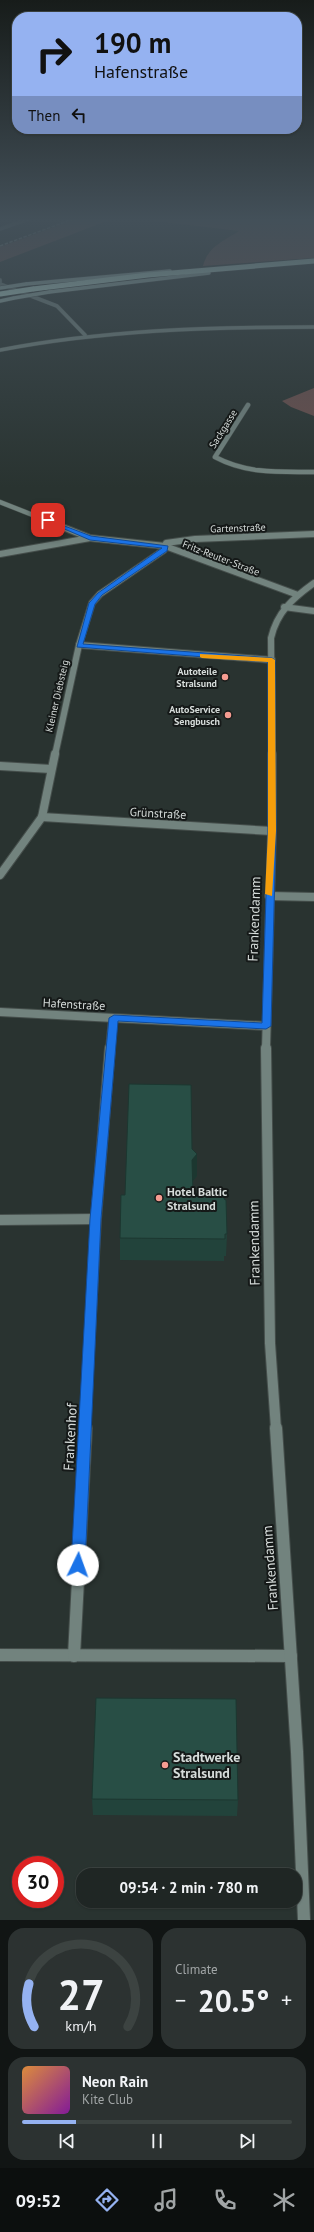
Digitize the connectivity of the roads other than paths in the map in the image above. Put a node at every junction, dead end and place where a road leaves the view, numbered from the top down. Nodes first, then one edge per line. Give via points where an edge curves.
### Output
1 (60, 309) edge
2 (314, 327) edge
3 (85, 335) junction
4 (0, 350) edge
5 (248, 405) dead end
6 (314, 472) edge
7 (0, 502) edge
8 (314, 534) edge
9 (90, 538) junction
10 (165, 546) junction
11 (0, 554) edge
12 (314, 583) edge
13 (298, 595) junction
14 (284, 607) junction
15 (314, 611) edge
16 (79, 645) junction
17 (272, 660) junction
18 (0, 766) edge
19 (51, 769) junction
20 (42, 818) junction
21 (272, 831) junction
22 (0, 875) edge
23 (269, 896) junction
24 (314, 897) edge
25 (0, 1012) edge
26 (114, 1018) junction
27 (266, 1026) junction
28 (96, 1219) junction
29 (0, 1220) edge
30 (0, 1655) edge
31 (74, 1656) junction
32 (291, 1656) junction
33 (304, 1920) edge

1 - 3 street
2 - 3 street via 199,327
3 - 4 street
5 - 6 street, Sackgasse via 216,457 231,467 261,473
7 - 9 street, Fritz-Reuter-Straße
8 - 10 street, Gartenstraße via 188,540 166,543
9 - 10 street, Fritz-Reuter-Straße
9 - 11 street
10 - 13 street, Fritz-Reuter-Straße
10 - 16 street, Kleiner Diebsteig via 164,550 100,594 92,603
12 - 13 street, Frankendamm
13 - 14 street, Frankendamm
14 - 15 street
14 - 17 street, Frankendamm via 274,624 271,638
16 - 17 street
16 - 19 street, Kleiner Diebsteig
17 - 21 street, Frankendamm
18 - 19 street
19 - 20 street, Kleiner Diebsteig
20 - 21 street, Grünstraße
20 - 22 street, Kleiner Diebsteig
21 - 23 street, Frankendamm
23 - 24 street
23 - 27 street, Frankendamm
25 - 26 street, Hafenstraße
26 - 27 street, Hafenstraße
26 - 28 street, Frankenhof
27 - 32 street, Frankendamm via 270,1343
28 - 29 street
28 - 31 street, Frankenhof
30 - 31 street
31 - 32 street
32 - 33 street, Frankendamm via 298,1752

